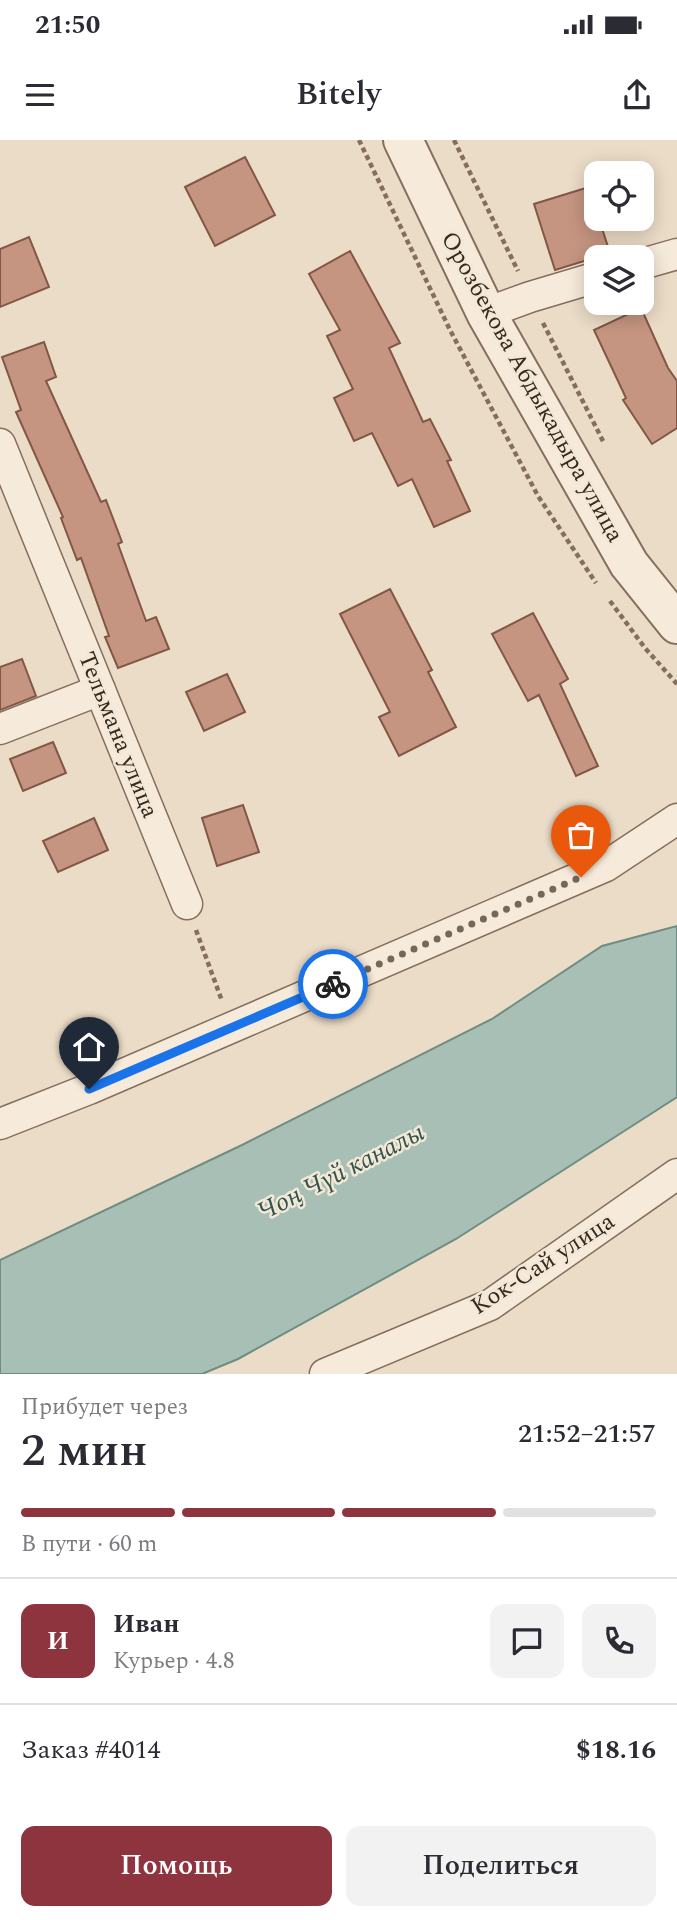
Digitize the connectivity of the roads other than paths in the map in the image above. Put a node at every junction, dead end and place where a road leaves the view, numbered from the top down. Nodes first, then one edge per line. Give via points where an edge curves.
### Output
1 (403, 140) edge
2 (677, 254) edge
3 (654, 261) edge
4 (584, 281) edge
5 (486, 313) junction
6 (0, 444) edge
7 (7, 480) edge
8 (677, 624) edge
9 (100, 690) junction
10 (0, 729) edge
11 (677, 819) edge
12 (187, 904) road end
13 (0, 1124) edge
14 (677, 1174) edge
15 (325, 1374) edge

1 - 5 street, Орозбекова Абдыкадыра улица
2 - 3 street
4 - 5 street
5 - 8 street, Орозбекова Абдыкадыра улица via 629,564
6 - 7 street, Тельмана улица
7 - 9 street, Тельмана улица
9 - 10 street
9 - 12 street, Тельмана улица
11 - 13 street via 606,866
14 - 15 street, Кок-Сай улица via 490,1305

